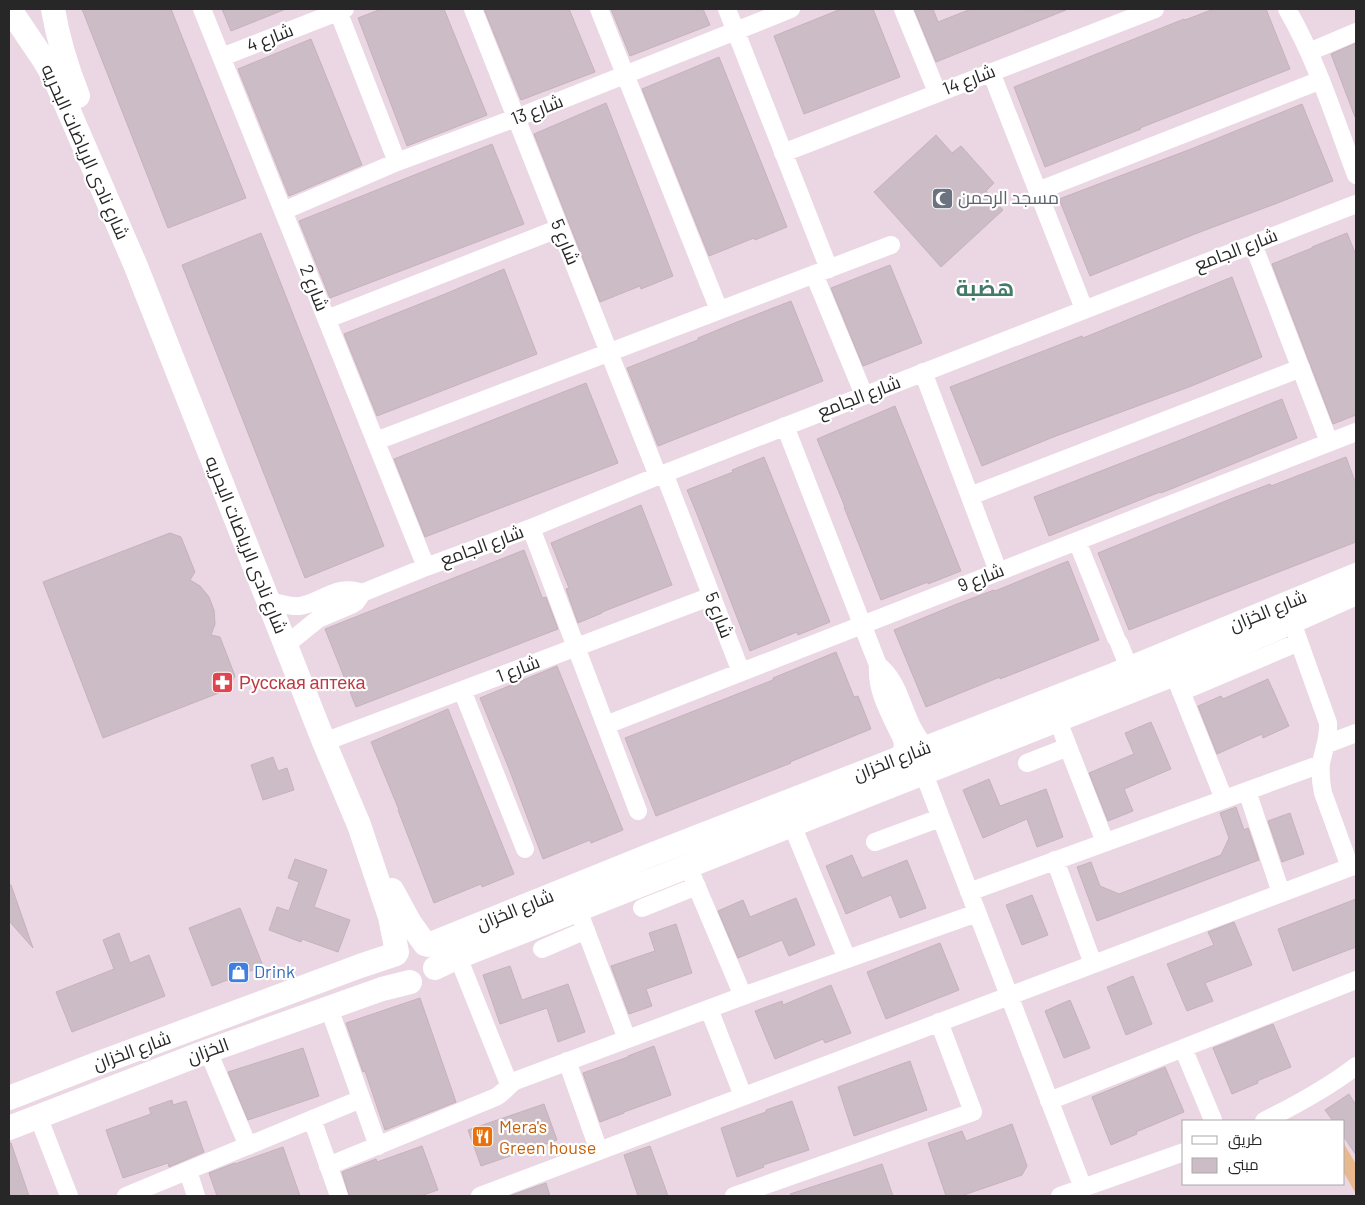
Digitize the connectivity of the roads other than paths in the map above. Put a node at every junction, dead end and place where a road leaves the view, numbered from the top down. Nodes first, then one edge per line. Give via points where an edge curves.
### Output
1 (52, 9) edge
2 (202, 9) edge
3 (473, 9) edge
4 (599, 9) edge
5 (727, 9) edge
6 (791, 9) edge
7 (903, 9) edge
8 (1155, 9) edge
9 (1287, 9) edge
10 (342, 10) edge
11 (12, 15) edge
12 (736, 30) junction
13 (1356, 32) edge
14 (1309, 52) junction
15 (222, 57) junction
16 (991, 72) junction
17 (626, 75) junction
18 (1321, 80) junction
19 (937, 92) junction
20 (516, 118) junction
21 (784, 152) junction
22 (397, 162) junction
23 (1356, 175) edge
24 (1038, 191) junction
25 (1356, 204) edge
26 (282, 212) junction
27 (560, 228) junction
28 (1252, 244) junction
29 (891, 245) dead end
30 (135, 264) junction
31 (822, 271) junction
32 (1084, 309) junction
33 (720, 310) junction
34 (327, 319) junction
35 (609, 352) junction
36 (1300, 368) junction
37 (923, 372) junction
38 (864, 395) junction
39 (785, 426) junction
40 (1356, 432) edge
41 (376, 441) junction
42 (1329, 442) junction
43 (661, 475) junction
44 (970, 496) junction
45 (530, 528) junction
46 (1077, 541) junction
47 (426, 566) junction
48 (998, 571) junction
49 (1356, 575) edge
50 (362, 592) junction
51 (1356, 593) edge
52 (712, 596) junction
53 (269, 602) junction
54 (1292, 622) junction
55 (862, 624) junction
56 (286, 645) junction
57 (576, 647) junction
58 (878, 665) junction
59 (1129, 668) junction
60 (741, 672) junction
61 (1178, 683) junction
62 (462, 690) junction
63 (1058, 721) junction
64 (606, 725) junction
65 (1356, 733) edge
66 (324, 742) junction
67 (1327, 744) junction
68 (1068, 747) junction
69 (926, 748) junction
70 (898, 758) junction
71 (1027, 763) dead end
72 (1321, 764) junction
73 (924, 774) junction
74 (1247, 791) junction
75 (1224, 799) junction
76 (638, 811) dead end
77 (940, 818) junction
78 (792, 825) junction
79 (359, 826) junction
80 (875, 842) dead end
81 (1104, 842) junction
82 (525, 849) dead end
83 (1056, 860) junction
84 (1353, 866) edge
85 (692, 876) junction
86 (969, 892) junction
87 (1282, 893) junction
88 (642, 908) dead end
89 (977, 913) junction
90 (582, 920) junction
91 (426, 944) junction
92 (542, 949) dead end
93 (396, 953) junction
94 (458, 957) junction
95 (847, 959) junction
96 (1093, 964) junction
97 (435, 968) junction
98 (1356, 980) edge
99 (410, 982) junction
100 (743, 996) junction
101 (1009, 997) junction
102 (329, 1008) junction
103 (710, 1008) junction
104 (939, 1022) junction
105 (627, 1039) junction
106 (1184, 1048) junction
107 (208, 1051) junction
108 (567, 1062) junction
109 (1356, 1066) edge
110 (509, 1084) junction
111 (743, 1096) junction
112 (9, 1098) edge
113 (361, 1099) junction
114 (1049, 1100) junction
115 (38, 1116) junction
116 (312, 1119) junction
117 (1213, 1120) dead end
118 (1266, 1120) edge
119 (9, 1128) edge
120 (248, 1146) junction
121 (378, 1146) junction
122 (599, 1151) junction
123 (1182, 1153) edge
124 (328, 1166) junction
125 (188, 1171) junction
126 (1083, 1188) junction
127 (508, 1191) edge
128 (69, 1196) edge
129 (126, 1196) edge
130 (196, 1196) edge
131 (339, 1196) edge
132 (480, 1196) edge
133 (734, 1196) edge
134 (1060, 1196) edge

1 - 11 main road via 31,20
1 - 30 main road, شارع نادى الرياضات البحريه via 70,75 95,138
2 - 15 street, شارع 2
3 - 20 street, شارع 5
4 - 17 street
5 - 12 street
6 - 12 street, شارع 13
7 - 19 street
8 - 16 street, شارع 14
9 - 14 street
10 - 15 street, شارع 4
10 - 22 street
11 - 30 main road, شارع نادى الرياضات البحريه via 55,79
12 - 17 street, شارع 13
12 - 21 street
13 - 14 street
14 - 18 street
15 - 26 street, شارع 2
16 - 19 street, شارع 14
16 - 24 street
17 - 20 street, شارع 13
17 - 33 street
18 - 23 street
18 - 24 street
19 - 21 street, شارع 14
20 - 22 street, شارع 13
20 - 27 street, شارع 5
21 - 31 street
22 - 26 street, شارع 13
24 - 32 street
25 - 28 street, شارع الجامع
26 - 34 street, شارع 2
27 - 34 street
27 - 35 street, شارع 5
28 - 32 street, شارع الجامع
28 - 36 street
29 - 31 street
30 - 53 main road, شارع نادى الرياضات البحريه
31 - 33 street
31 - 38 street
32 - 37 street, شارع الجامع
33 - 35 street
34 - 41 street, شارع 2
35 - 41 street
35 - 43 street, شارع 5
36 - 42 street
36 - 44 street
37 - 38 street, شارع الجامع
37 - 44 street
38 - 39 street, شارع الجامع
39 - 43 street, شارع الجامع
39 - 55 street
40 - 42 street, شارع 9
41 - 47 street, شارع 2
42 - 46 street, شارع 9
43 - 45 street, شارع الجامع
43 - 52 street, شارع 5
44 - 48 street
45 - 47 street, شارع الجامع
45 - 57 street
46 - 48 street, شارع 9
46 - 59 street
47 - 50 street, شارع الجامع
48 - 55 street, شارع 9
49 - 54 main road, شارع الخزان
50 - 53 street, شارع الجامع via 341,590 298,606
50 - 56 street, شارع الجامع via 356,602 318,618
51 - 54 main road, شارع الخزان
52 - 57 street, شارع 1
52 - 60 street, شارع 5
53 - 56 main road, شارع نادى الرياضات البحريه
54 - 59 main road, شارع الخزان
54 - 61 main road, شارع الخزان
54 - 67 street via 1326,716
55 - 58 street
55 - 60 street, شارع 9
56 - 66 main road, شارع نادى الرياضات البحريه
57 - 62 street, شارع 1
57 - 64 street
58 - 69 street via 894,683 909,722
58 - 70 street via 881,694 903,744
59 - 69 main road, شارع الخزان
60 - 64 street, شارع 9
61 - 63 main road, شارع الخزان
61 - 75 street
62 - 66 street, شارع 1
62 - 82 street
63 - 68 street
63 - 73 main road, شارع الخزان
64 - 76 street
65 - 67 street
66 - 79 main road, شارع نادى الرياضات البحريه
67 - 72 street
68 - 71 street
68 - 81 street
69 - 70 main road, شارع الخزان
70 - 91 main road, شارع الخزان
72 - 74 street
72 - 84 street via 1323,792
73 - 77 street
73 - 78 main road, شارع الخزان
74 - 75 street
74 - 87 street
75 - 81 street
77 - 80 street
77 - 86 street
78 - 85 main road, شارع الخزان
78 - 95 street
79 - 91 main road, شارع نادى الرياضات البحريه via 404,912
79 - 93 main road, شارع نادى الرياضات البحريه via 390,917
81 - 83 street
83 - 86 street
83 - 96 street
84 - 87 street
85 - 88 street
85 - 90 main road, شارع الخزان
85 - 100 street
86 - 89 street
87 - 96 street
89 - 95 street
89 - 101 street
90 - 92 street
90 - 94 main road, شارع الخزان
90 - 105 street
91 - 93 main road via 412,941
91 - 97 main road via 435,956
93 - 99 main road via 394,959 398,974
93 - 112 main road, شارع الخزان
94 - 97 main road, شارع الخزان
94 - 110 street
95 - 100 street
96 - 101 street
97 - 99 main road via 428,978
98 - 106 street
99 - 102 main road, الخزان
100 - 103 street
101 - 104 street
101 - 114 street
102 - 107 main road, الخزان
102 - 113 street
103 - 105 street
103 - 111 street
104 - 111 street
104 - 133 street via 973,1112
105 - 108 street
106 - 114 street
106 - 117 street
107 - 115 main road, الخزان
107 - 120 street
108 - 110 street
108 - 122 street
109 - 118 street
110 - 121 street via 496,1098
111 - 122 street
113 - 116 street
113 - 121 street
114 - 126 street
115 - 119 main road, الخزان
115 - 128 street
116 - 120 street
116 - 124 street
120 - 125 street
121 - 124 street
122 - 127 street
123 - 126 street
124 - 131 street
125 - 129 street
125 - 130 street
126 - 134 street
127 - 132 street

